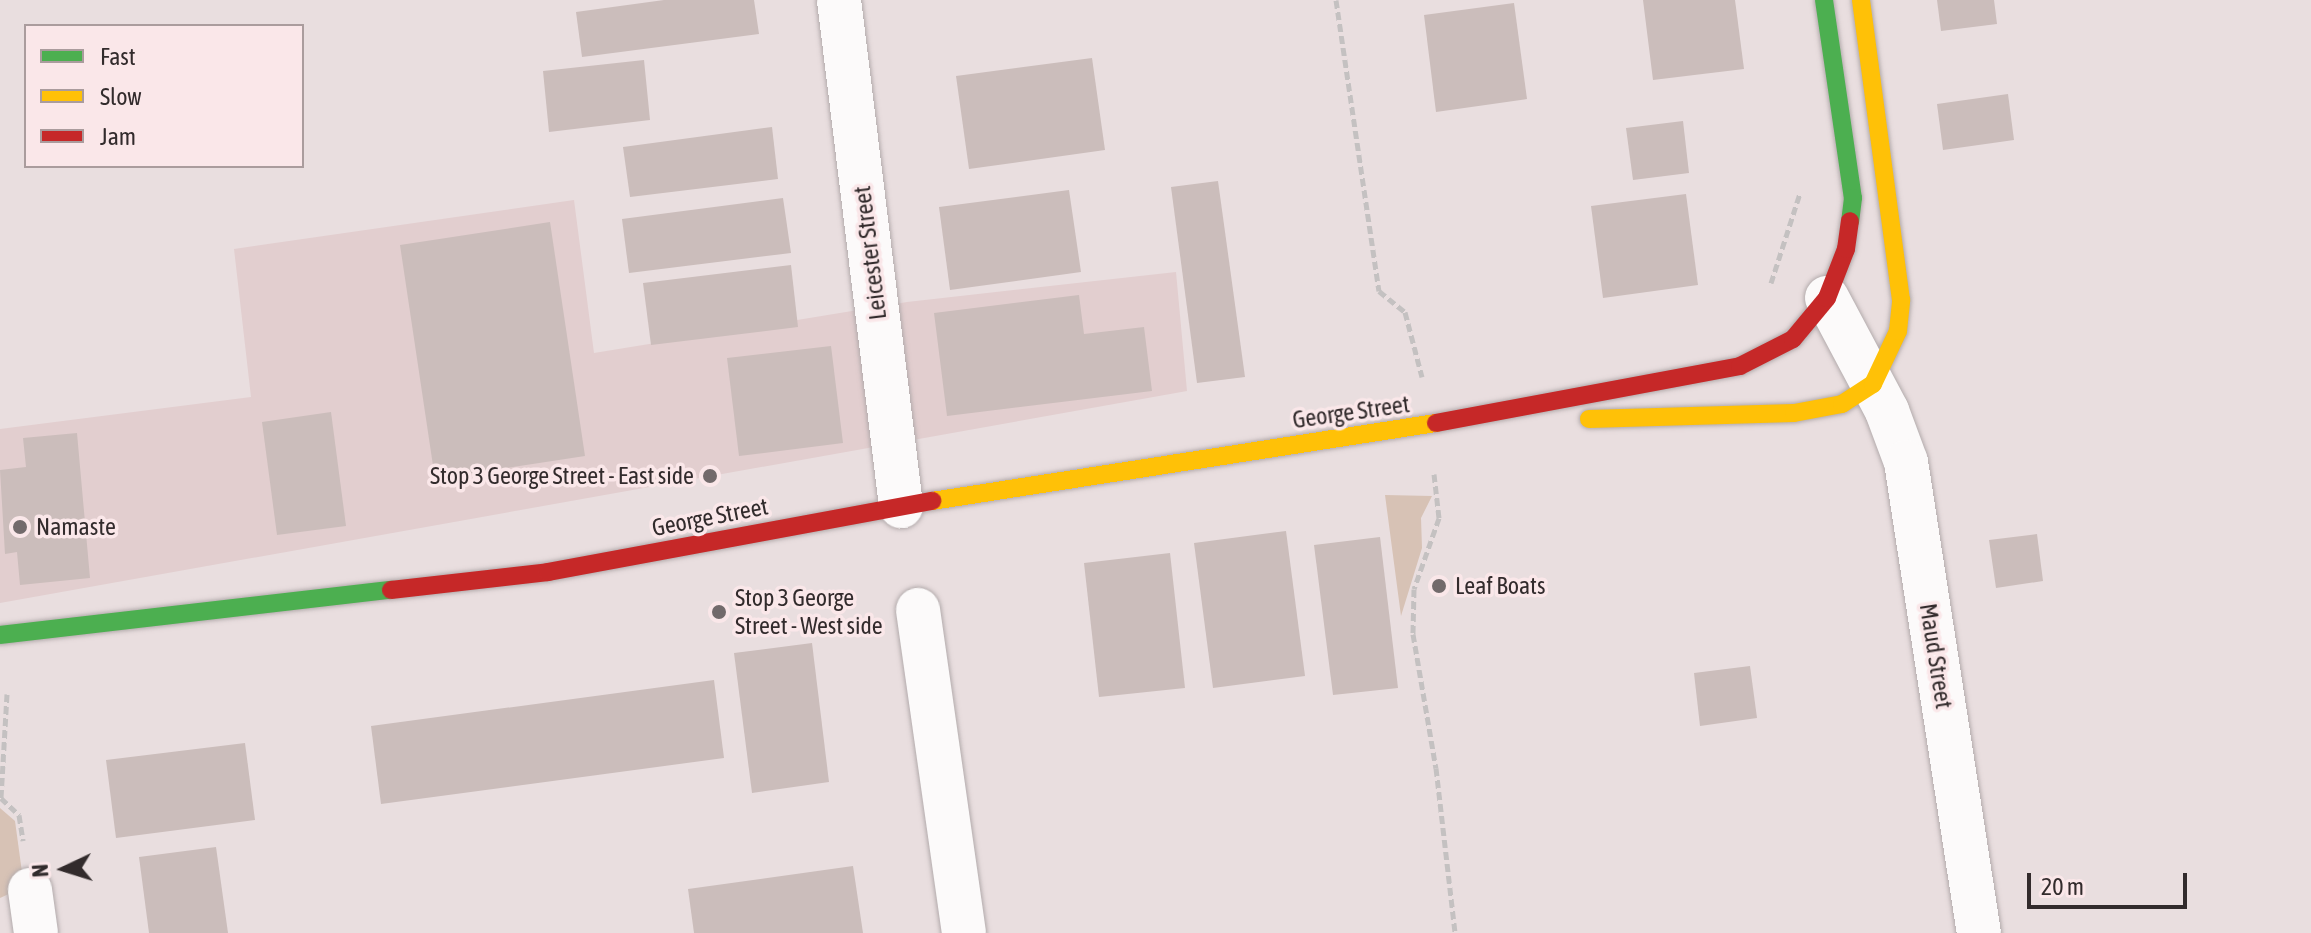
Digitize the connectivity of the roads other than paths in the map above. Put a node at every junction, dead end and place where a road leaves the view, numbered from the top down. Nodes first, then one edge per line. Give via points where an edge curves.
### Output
1 (839, 0) edge
2 (1824, 0) edge
3 (1861, 0) edge
4 (1827, 298) junction
5 (1873, 384) junction
6 (1427, 425) junction
7 (901, 506) junction
8 (918, 610) dead end
9 (0, 635) edge
10 (30, 890) road end
11 (36, 933) edge
12 (964, 933) edge
13 (1979, 933) edge

1 - 7 street, Leicester Street
2 - 4 street via 1853,198 1846,249
3 - 5 street via 1901,300 1898,331
4 - 5 street, Maud Street
4 - 6 street, George Street via 1793,339 1740,366
5 - 6 street, George Street via 1842,404 1794,413
5 - 13 street, Maud Street via 1906,462
6 - 7 street, George Street
7 - 9 street, George Street via 548,572
8 - 12 street
10 - 11 street

